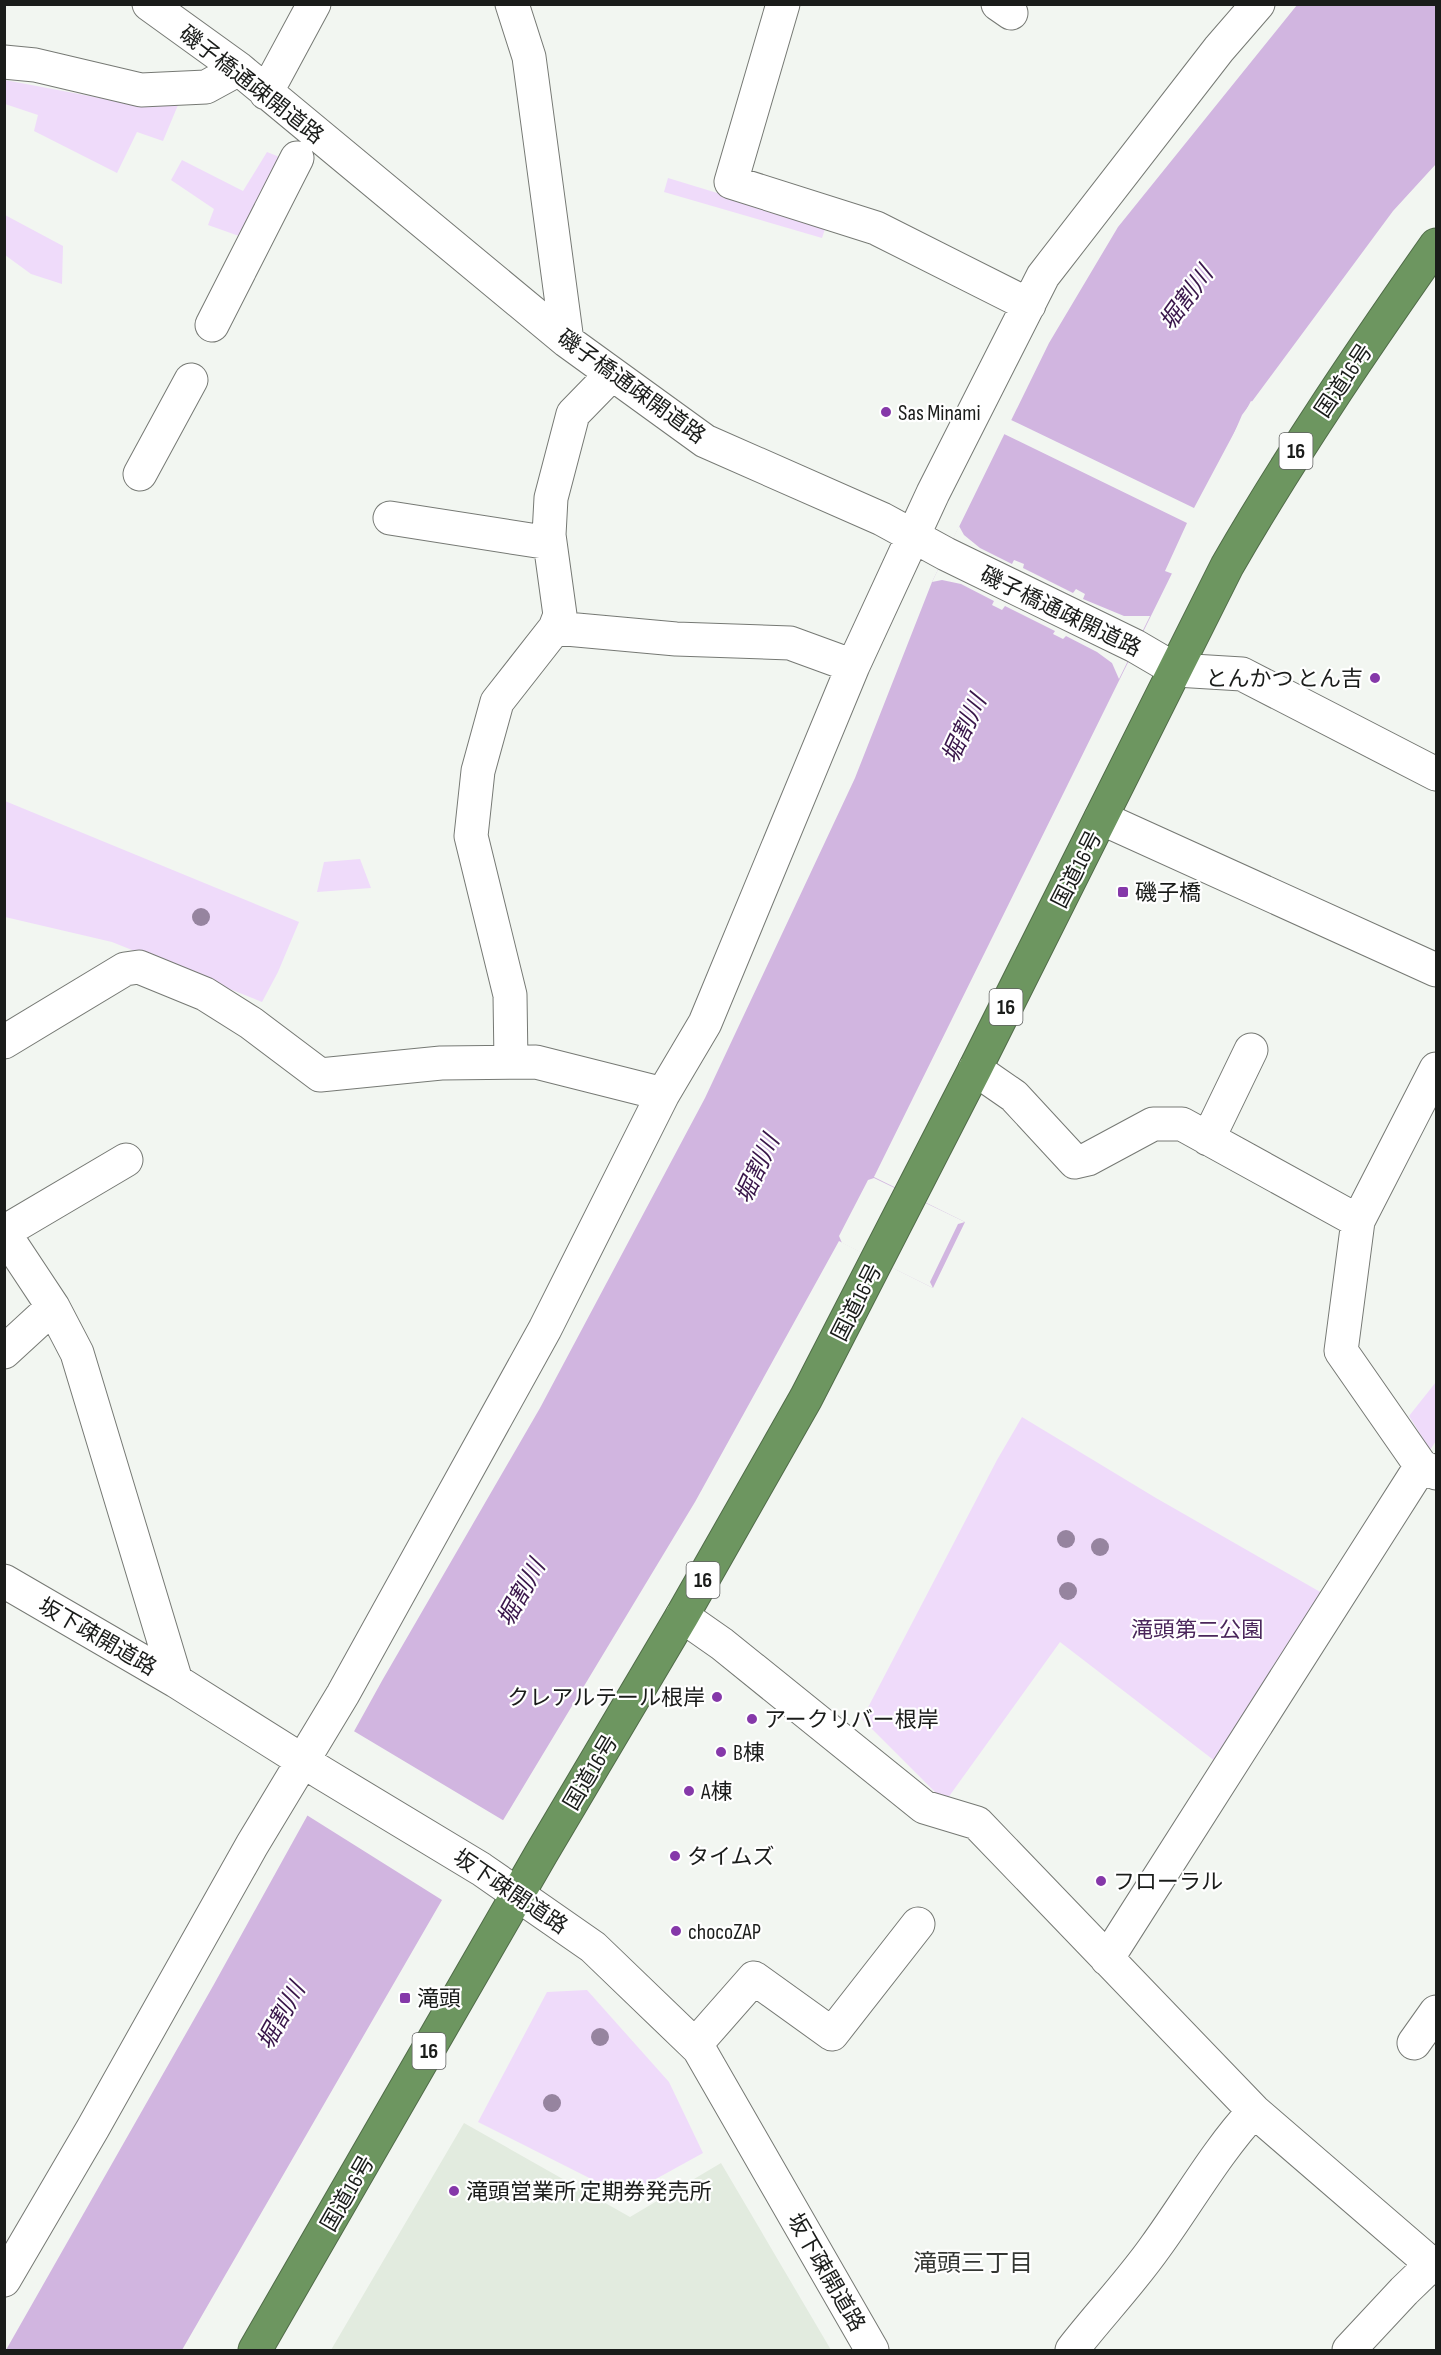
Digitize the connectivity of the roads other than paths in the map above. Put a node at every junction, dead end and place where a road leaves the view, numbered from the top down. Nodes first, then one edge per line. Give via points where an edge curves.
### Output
1 (149, 4) edge
2 (314, 4) edge
3 (512, 4) edge
4 (783, 4) edge
5 (1258, 4) edge
6 (4, 62) edge
7 (238, 69) junction
8 (266, 93) junction
9 (297, 158) dead end
10 (1437, 245) edge
11 (1029, 305) junction
12 (212, 325) dead end
13 (567, 341) junction
14 (612, 374) junction
15 (191, 381) dead end
16 (140, 474) dead end
17 (390, 518) dead end
18 (914, 536) junction
19 (550, 543) junction
20 (555, 628) junction
21 (853, 666) junction
22 (1176, 670) junction
23 (1437, 774) edge
24 (1101, 818) junction
25 (1437, 970) edge
26 (4, 1042) edge
27 (1251, 1050) dead end
28 (511, 1062) junction
29 (975, 1069) junction
30 (1437, 1069) edge
31 (663, 1094) junction
32 (1208, 1139) junction
33 (126, 1160) dead end
34 (1358, 1221) junction
35 (4, 1232) edge
36 (52, 1307) junction
37 (4, 1352) edge
38 (1429, 1469) edge
39 (4, 1581) edge
40 (682, 1616) junction
41 (176, 1681) junction
42 (311, 1767) junction
43 (519, 1894) junction
44 (918, 1924) dead end
45 (1107, 1959) junction
46 (1437, 2012) edge
47 (1414, 2043) dead end
48 (695, 2045) junction
49 (1254, 2112) junction
50 (1434, 2266) edge
51 (4, 2280) edge
52 (255, 2350) edge
53 (872, 2350) edge
54 (1072, 2350) edge
55 (1348, 2350) edge

1 - 7 street, 磯子橋通疎開道路
2 - 8 street
3 - 13 street via 529,57
4 - 11 street via 731,182 876,228
5 - 11 street via 1043,276
6 - 7 street via 34,65 141,90 206,87
7 - 8 street, 磯子橋通疎開道路
8 - 13 street, 磯子橋通疎開道路
9 - 12 street
10 - 22 highway, 国道16号 / 16 via 1351,366 1260,509
11 - 18 street
13 - 14 street, 磯子橋通疎開道路
14 - 18 street, 磯子橋通疎開道路 via 705,441
14 - 19 street via 573,414 551,498
15 - 16 street
17 - 19 street
18 - 21 street
18 - 22 street, 磯子橋通疎開道路
19 - 20 street via 560,615
20 - 21 street via 676,639 790,643
20 - 28 street via 497,702 478,771 472,825 471,836 510,995
21 - 31 street via 705,1023
22 - 23 street via 1242,674
22 - 24 highway, 国道16号 / 16
24 - 25 street
24 - 29 highway, 国道16号 / 16
26 - 28 street via 126,969 139,967 206,994 320,1075
27 - 32 street
28 - 31 street via 536,1062
29 - 32 street via 1014,1096 1075,1162 1154,1124 1182,1124
29 - 40 highway, 国道16号 / 16 via 806,1398
30 - 34 street
31 - 42 street via 544,1329 343,1694
32 - 34 street
33 - 35 street
34 - 38 street via 1341,1351
35 - 36 street
36 - 37 street
36 - 41 street via 77,1353
38 - 45 street
39 - 41 street, 坂下疎開道路
40 - 43 highway, 国道16号 / 16
40 - 45 street via 924,1807 977,1823
41 - 42 street, 坂下疎開道路
42 - 43 street, 坂下疎開道路
42 - 51 street
43 - 48 street, 坂下疎開道路 via 593,1947
43 - 52 highway, 国道16号 / 16
44 - 48 street via 832,2034 754,1978
45 - 49 street
46 - 47 street
48 - 53 street, 坂下疎開道路
49 - 50 street
49 - 54 street via 1237,2129 1156,2247
50 - 55 street via 1404,2291

